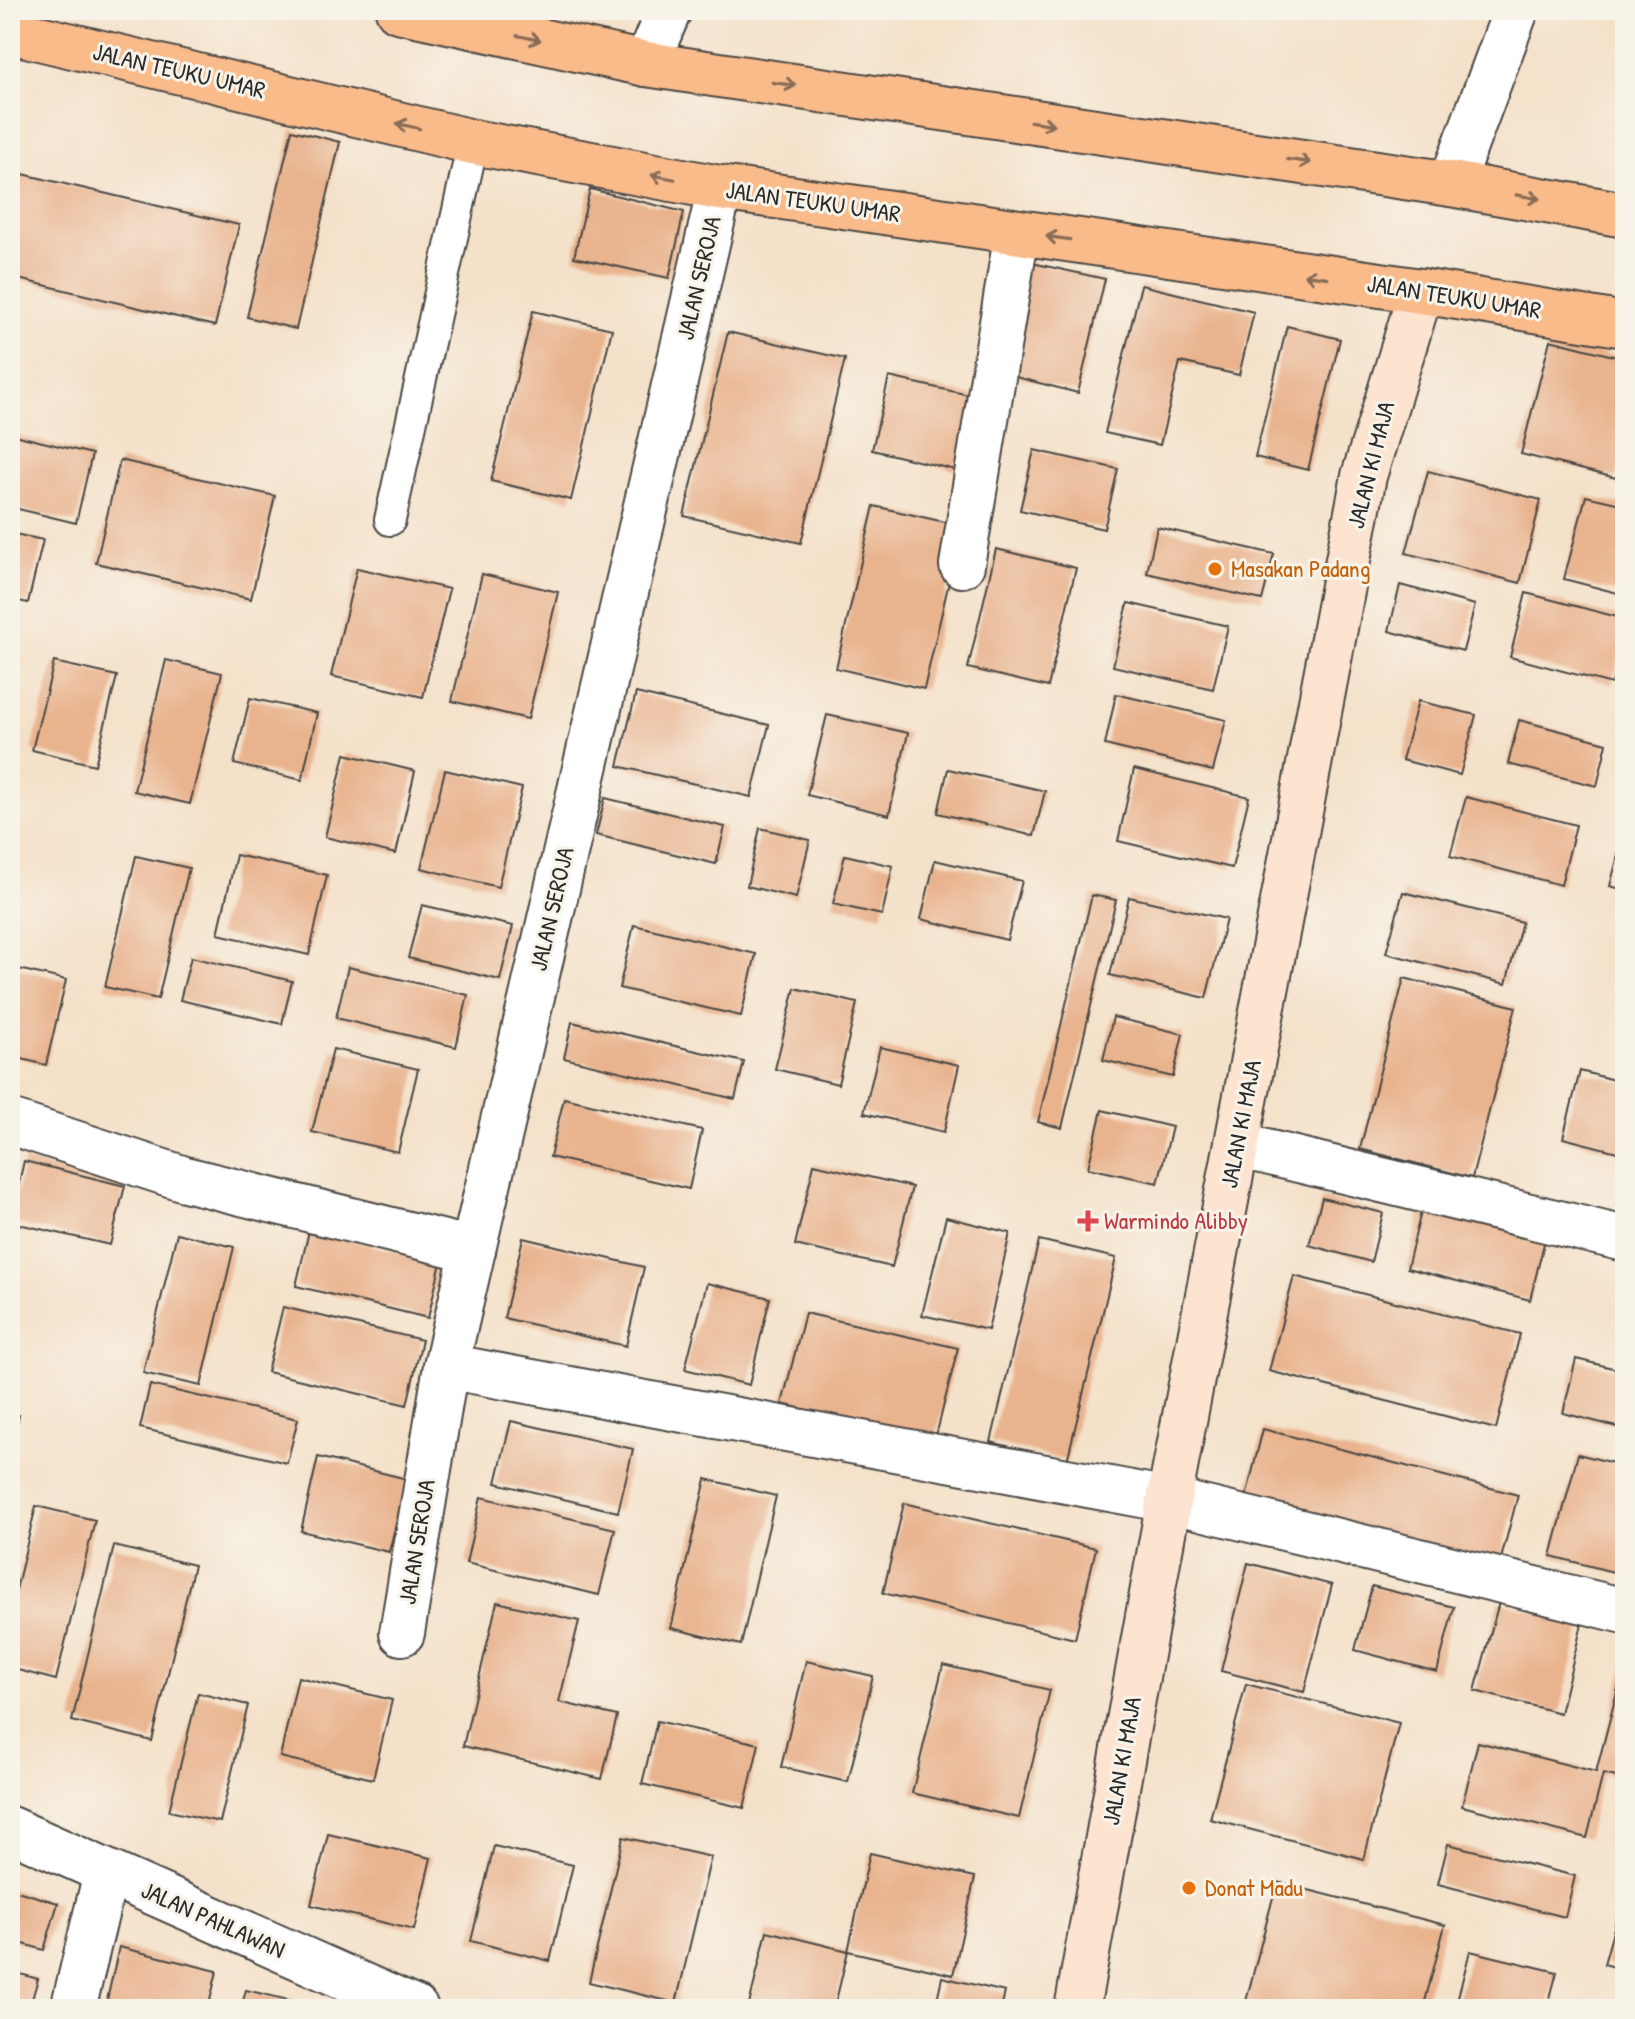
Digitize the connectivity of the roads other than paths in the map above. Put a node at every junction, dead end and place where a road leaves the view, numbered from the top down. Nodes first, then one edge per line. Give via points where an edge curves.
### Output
1 (398, 10) edge
2 (669, 10) edge
3 (1516, 10) edge
4 (10, 31) edge
5 (646, 64) junction
6 (473, 142) junction
7 (1451, 184) junction
8 (720, 188) junction
9 (1625, 215) edge
10 (1017, 232) junction
11 (1421, 291) junction
12 (1625, 325) edge
13 (390, 520) dead end
14 (962, 565) dead end
15 (10, 1122) edge
16 (1237, 1145) junction
17 (1625, 1239) edge
18 (473, 1250) junction
19 (446, 1366) junction
20 (1169, 1500) junction
21 (1625, 1611) edge
22 (402, 1633) dead end
23 (10, 1829) edge
24 (106, 1873) junction
25 (73, 2009) edge
26 (416, 2009) edge
27 (1077, 2009) edge

1 -> 5 highway
2 - 5 street
3 - 7 street
6 -> 4 highway, JALAN TEUKU UMAR
5 -> 7 highway
8 -> 6 highway, JALAN TEUKU UMAR
6 - 13 lane
7 -> 9 highway
8 - 10 highway, JALAN TEUKU UMAR
8 - 18 street, JALAN SEROJA
11 -> 10 highway, JALAN TEUKU UMAR
10 - 14 street
11 - 12 highway, JALAN TEUKU UMAR
11 - 16 main road, JALAN KI MAJA via 1364,476
15 - 18 street via 185,1179
16 - 17 street
16 - 20 main road, JALAN KI MAJA
18 - 19 street, JALAN SEROJA
19 - 20 street
19 - 22 street, JALAN SEROJA
20 - 21 street
20 - 27 main road, JALAN KI MAJA
23 - 24 street, JALAN PAHLAWAN
24 - 25 street
24 - 26 street, JALAN PAHLAWAN

